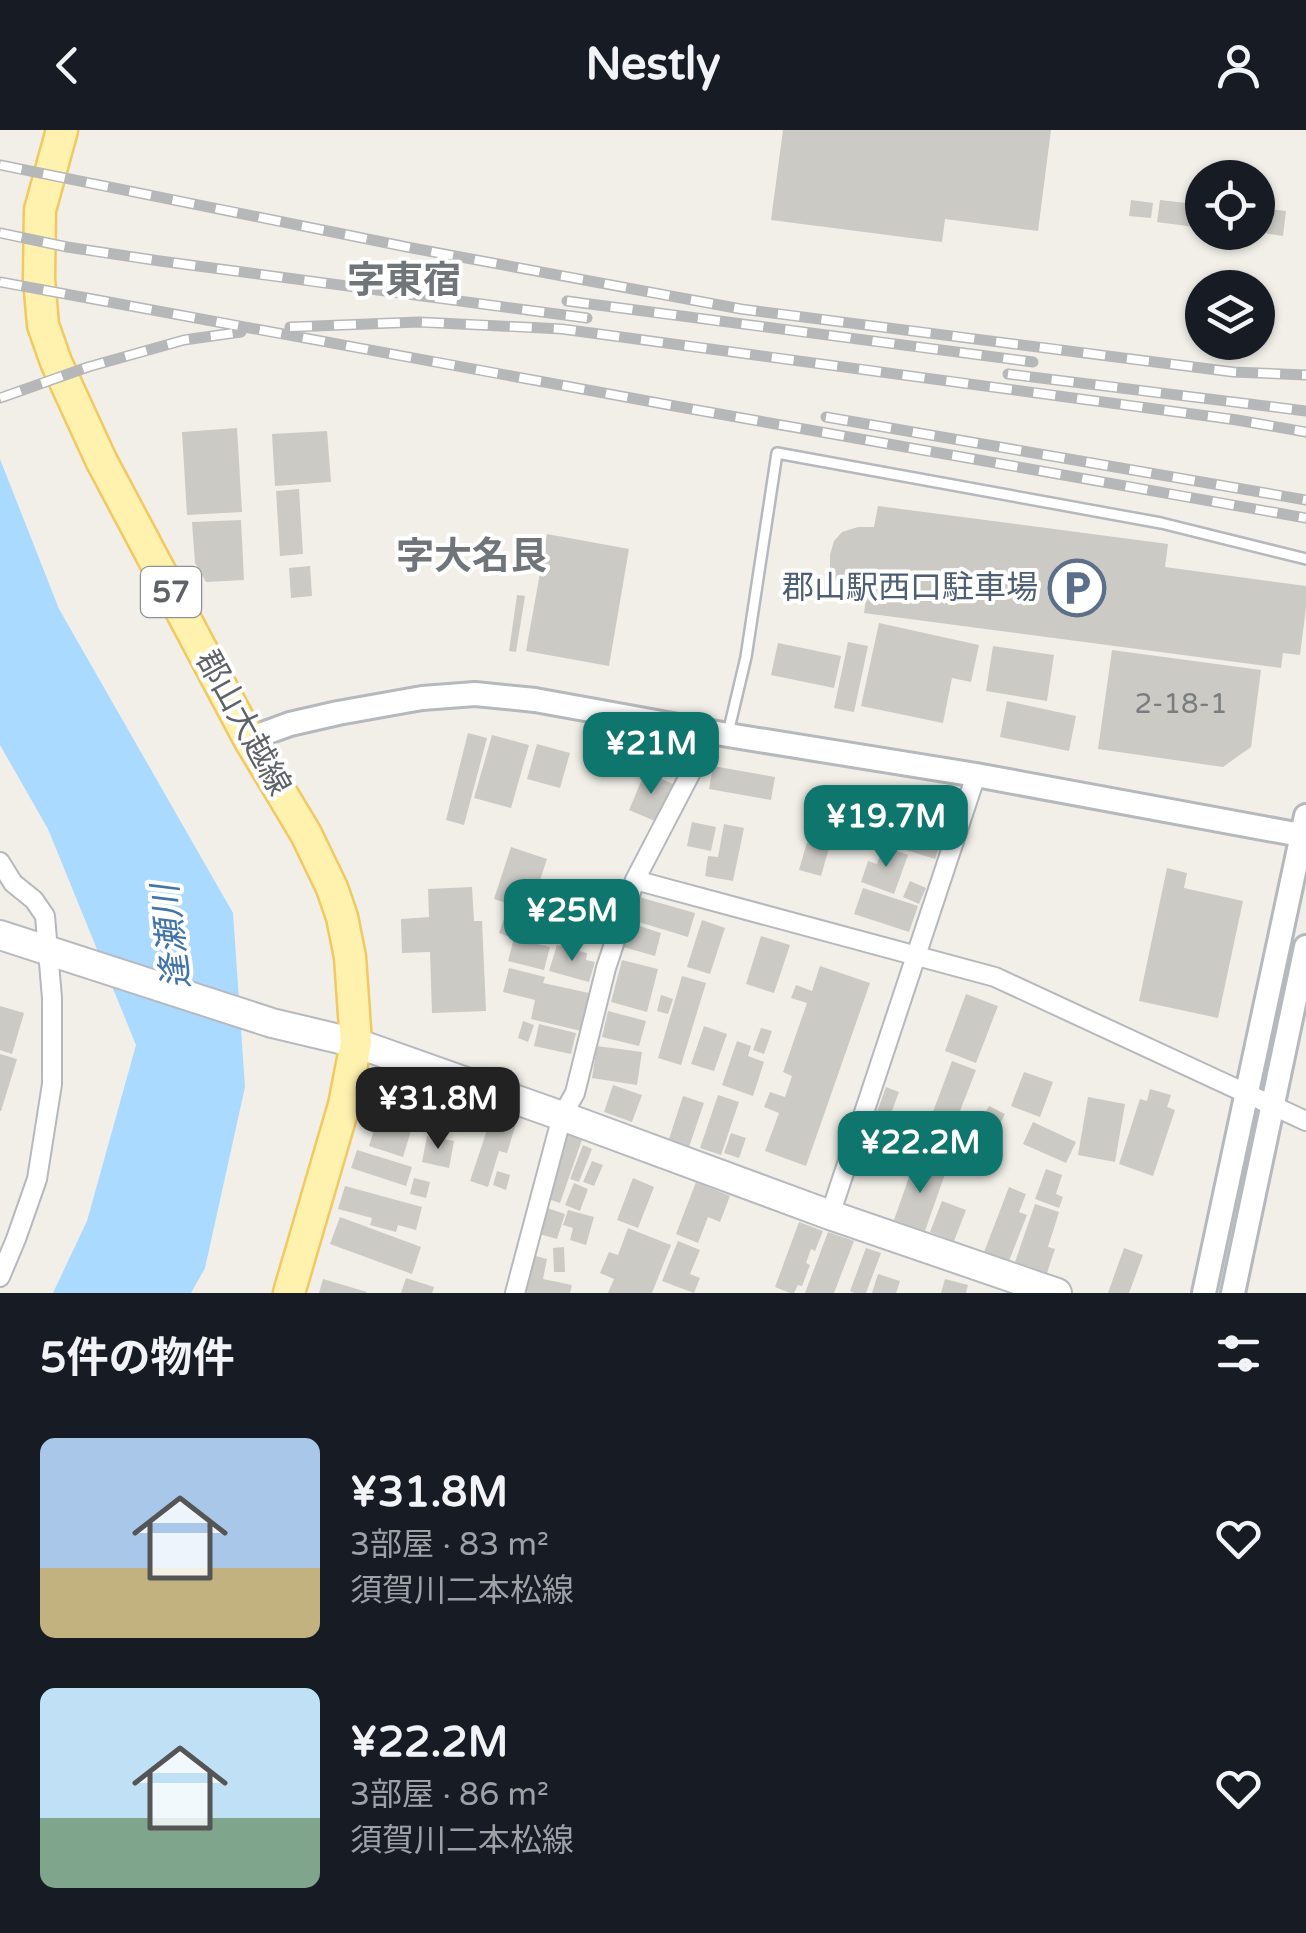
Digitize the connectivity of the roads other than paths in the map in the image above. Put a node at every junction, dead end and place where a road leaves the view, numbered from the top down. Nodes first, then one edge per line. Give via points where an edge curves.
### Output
1 (62, 130) edge
2 (1306, 559) edge
3 (720, 733) junction
4 (250, 738) junction
5 (976, 775) junction
6 (1304, 829) edge
7 (0, 862) edge
8 (636, 880) junction
9 (0, 935) edge
10 (1306, 948) edge
11 (56, 954) junction
12 (918, 956) junction
13 (356, 1043) junction
14 (1246, 1094) junction
15 (1272, 1106) junction
16 (562, 1116) junction
17 (1306, 1121) edge
18 (830, 1215) junction
19 (0, 1277) edge
20 (271, 1293) edge
21 (289, 1293) edge
22 (515, 1293) edge
23 (1057, 1293) edge
24 (1204, 1293) edge
25 (1233, 1293) edge

1 - 4 main road, 郡山大越線 / 57 via 40,210 43,326 101,460
2 - 3 lane via 1161,523 777,453 746,657
3 - 4 street via 475,694 338,713
3 - 5 street
3 - 8 street
4 - 13 main road, 郡山大越線 / 57 via 306,834 342,916
5 - 6 street
5 - 12 street
6 - 14 street
7 - 11 street via 45,916
8 - 12 street
8 - 16 street via 575,1093
9 - 11 main road
10 - 15 street
11 - 13 main road via 272,1024
11 - 19 street via 44,1142
12 - 14 street via 995,977
12 - 18 street
13 - 16 main road
13 - 20 main road via 327,1093
13 - 21 main road, 郡山大越線 / 57
14 - 15 street
14 - 24 street
15 - 17 street
15 - 25 street
16 - 18 main road
16 - 22 street
18 - 23 main road

